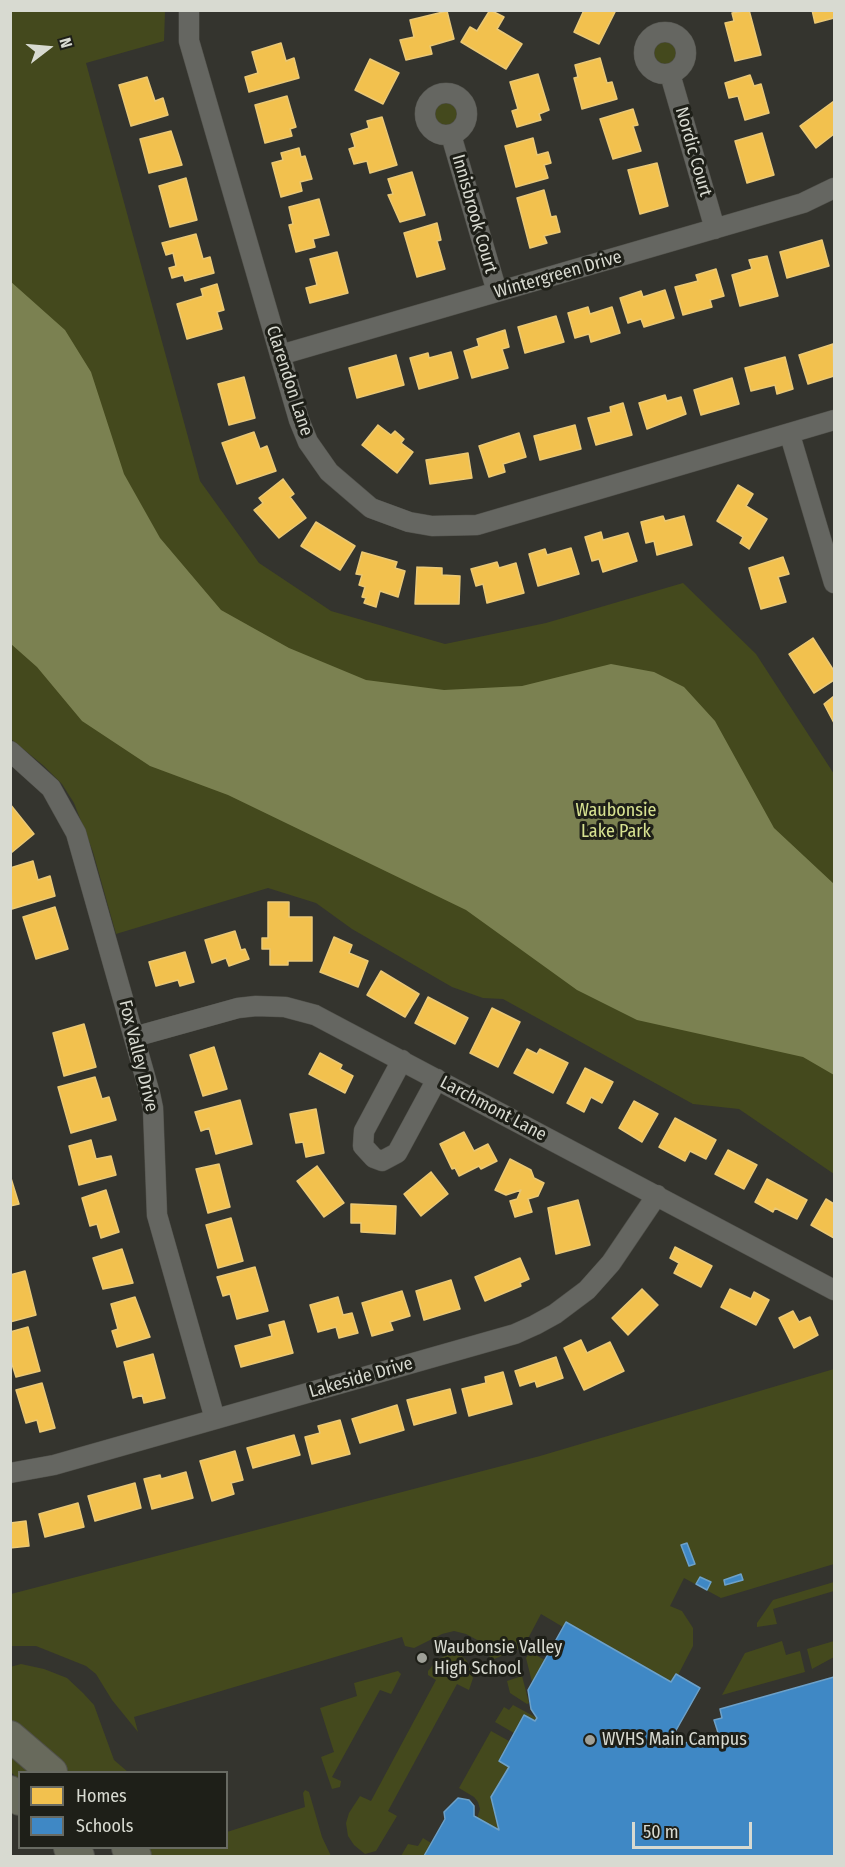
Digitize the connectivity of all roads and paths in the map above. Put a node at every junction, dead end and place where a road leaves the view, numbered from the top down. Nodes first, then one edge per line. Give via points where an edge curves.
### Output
1 (189, 10) edge
2 (670, 74) dead end
3 (451, 135) dead end
4 (834, 188) edge
5 (715, 229) junction
6 (497, 292) junction
7 (280, 355) junction
8 (834, 420) edge
9 (790, 435) junction
10 (834, 583) edge
11 (10, 751) edge
12 (134, 1037) junction
13 (402, 1060) junction
14 (437, 1079) junction
15 (657, 1195) junction
16 (834, 1290) edge
17 (215, 1419) junction
18 (10, 1473) edge
19 (10, 1736) edge
20 (50, 1771) edge

1 - 7 street, Clarendon Lane via 189,41
2 - 5 street, Nordic Court
3 - 6 street, Innisbrook Court
4 - 5 street, Wintergreen Drive via 803,203
5 - 6 street, Wintergreen Drive
6 - 7 street, Wintergreen Drive
7 - 9 street, Clarendon Lane via 308,442 329,472 370,508 432,526 492,521
8 - 9 street, Clarendon Lane
9 - 10 street
11 - 12 street, Fox Valley Drive via 51,788 76,833
12 - 13 street, Larchmont Lane via 238,1008 272,1006 315,1015
12 - 17 street, Fox Valley Drive via 153,1108 158,1215
13 - 14 street, Larchmont Lane
13 - 14 street via 364,1131 363,1146 374,1158 382,1161 396,1152
14 - 15 street, Larchmont Lane
15 - 16 street, Larchmont Lane
15 - 17 street, Lakeside Drive via 588,1290 535,1325
17 - 18 street, Lakeside Drive via 54,1465
19 - 20 main road

